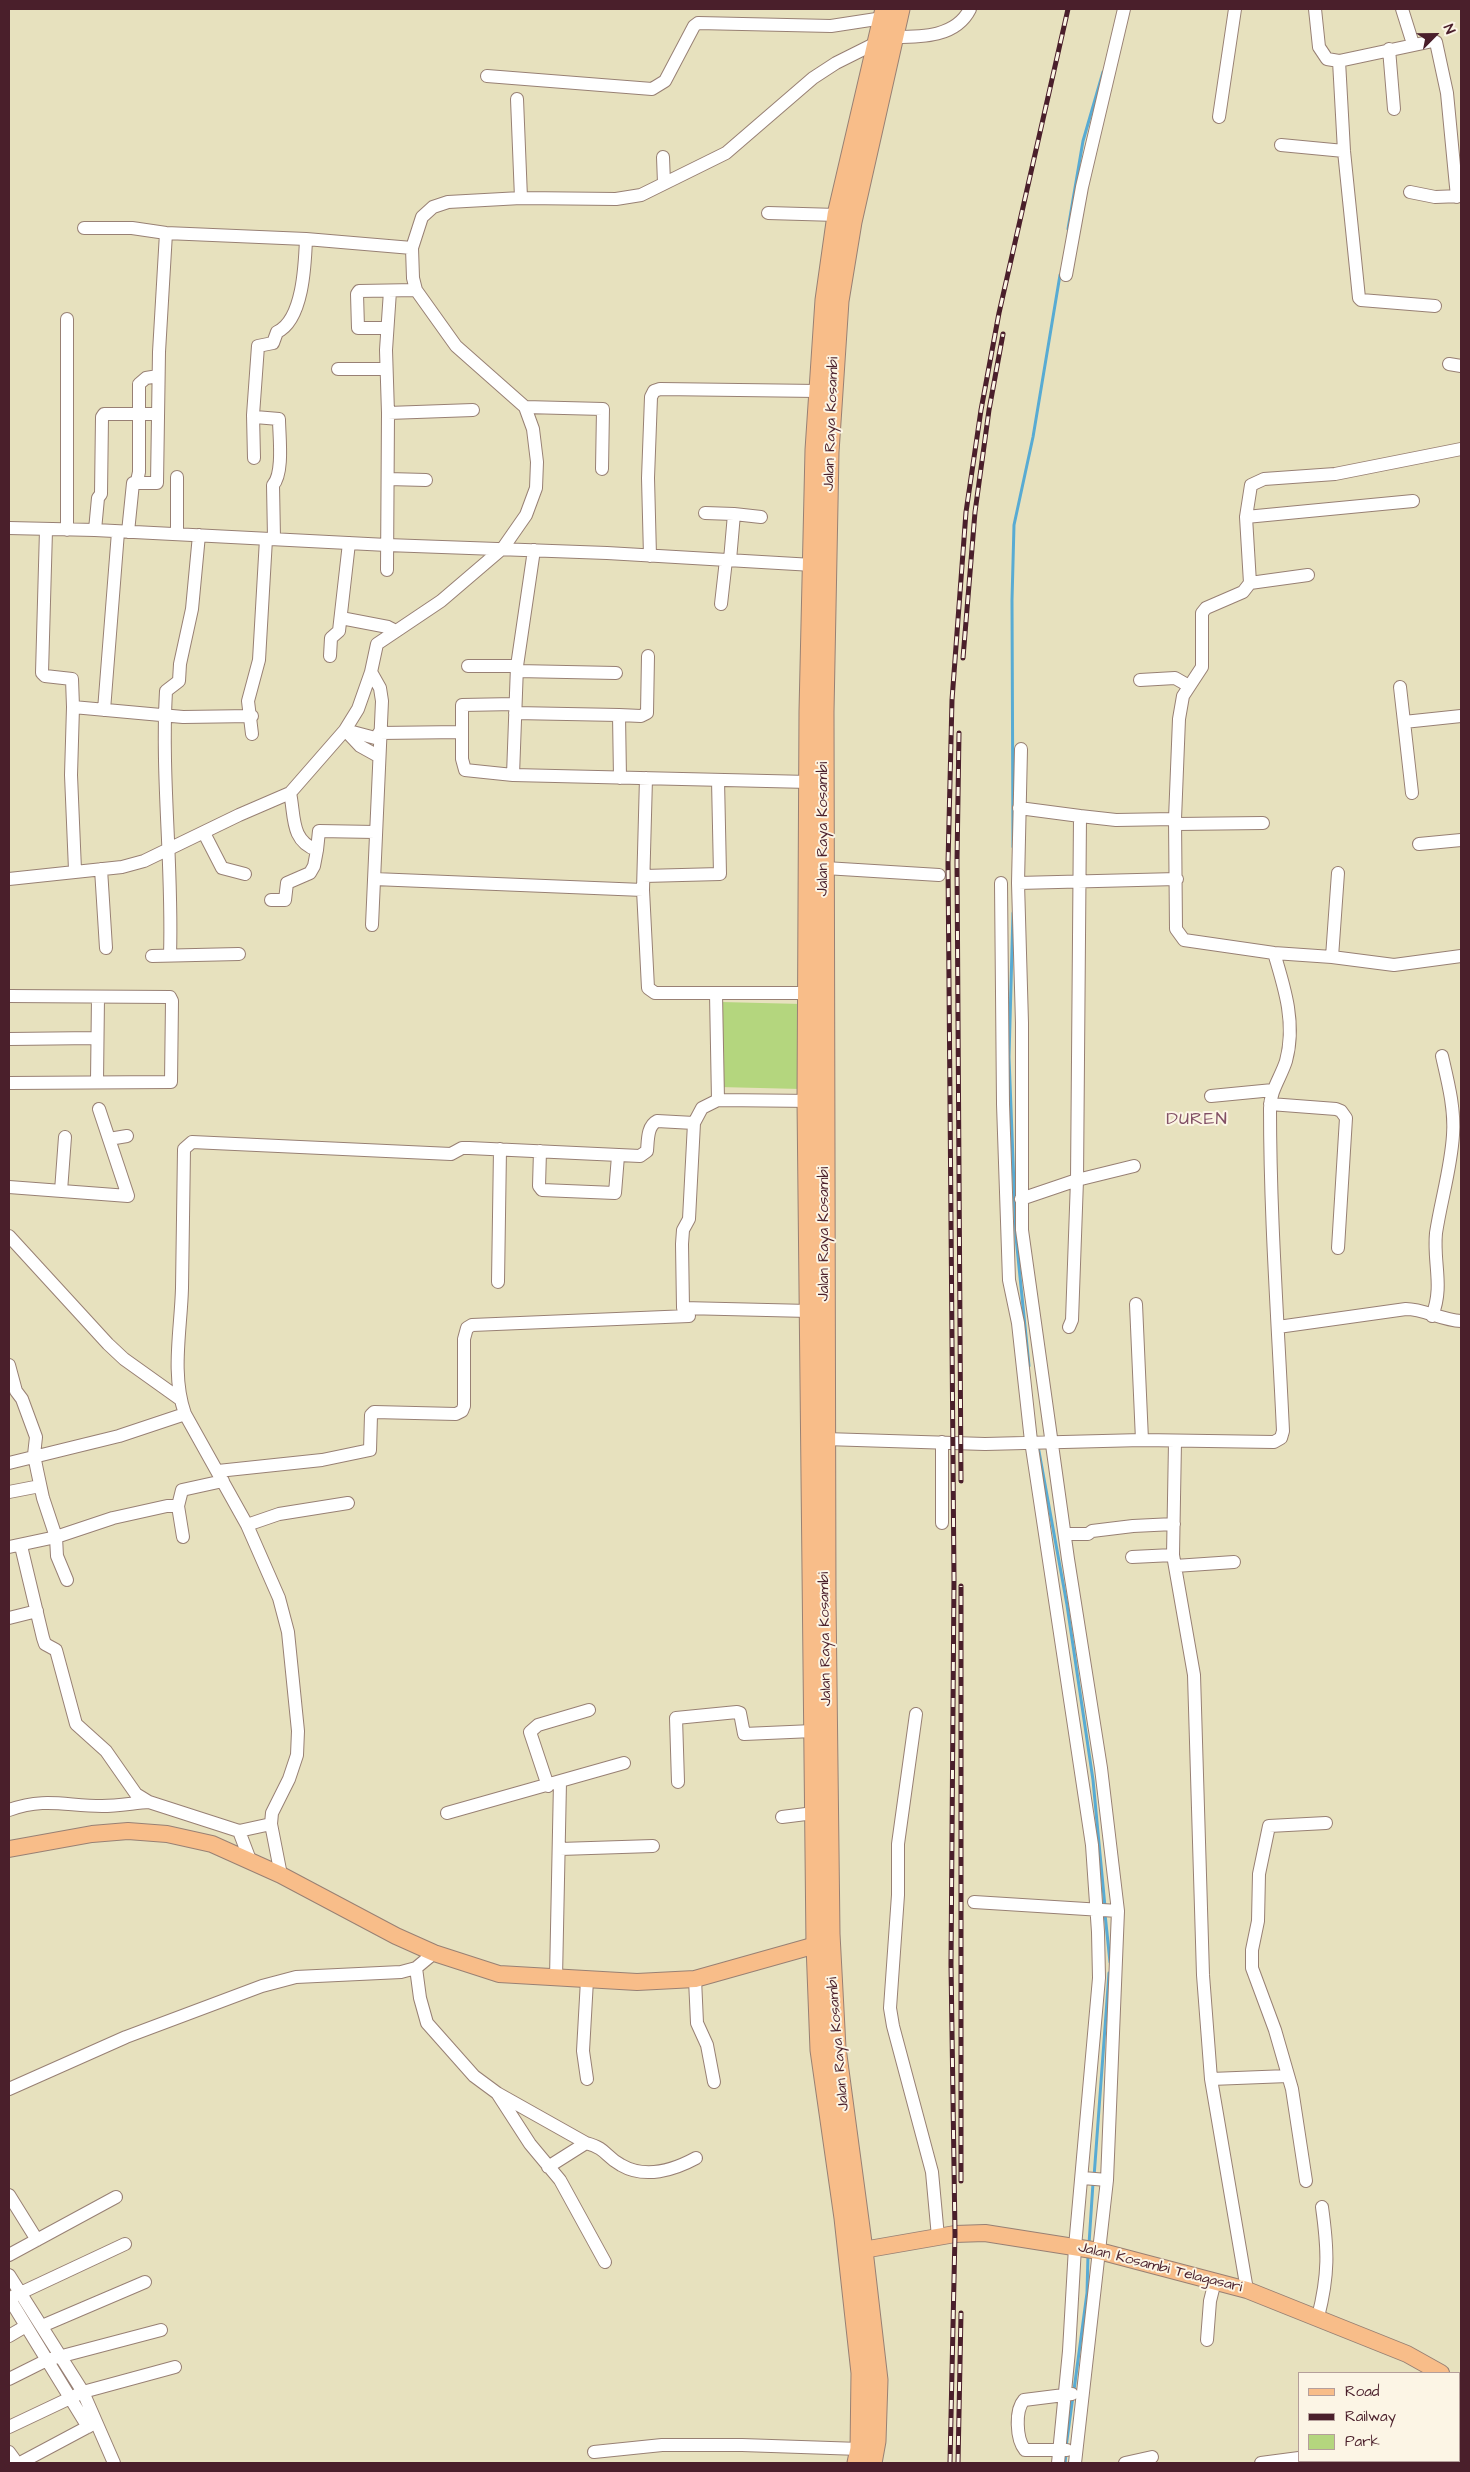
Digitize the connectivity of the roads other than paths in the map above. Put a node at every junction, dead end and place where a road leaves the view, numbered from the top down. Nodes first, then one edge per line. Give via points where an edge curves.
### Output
1 (900, 9) edge
2 (970, 9) edge
3 (1124, 9) edge
4 (1235, 9) edge
5 (1315, 9) edge
6 (1402, 9) edge
7 (884, 13) edge
8 (886, 40) junction
9 (1413, 44) junction
10 (1389, 49) junction
11 (1339, 61) junction
12 (487, 76) dead end
13 (516, 99) dead end
14 (1394, 109) dead end
15 (1219, 117) dead end
16 (1281, 145) dead end
17 (1344, 151) junction
18 (663, 157) dead end
19 (664, 182) junction
20 (1410, 192) dead end
21 (1459, 196) edge
22 (520, 198) junction
23 (768, 213) dead end
24 (837, 215) junction
25 (84, 228) dead end
26 (166, 233) junction
27 (306, 239) junction
28 (412, 248) junction
29 (1066, 275) dead end
30 (416, 290) junction
31 (390, 291) junction
32 (1435, 306) dead end
33 (67, 319) dead end
34 (387, 328) junction
35 (338, 369) dead end
36 (386, 369) junction
37 (158, 376) junction
38 (818, 391) junction
39 (525, 407) junction
40 (474, 410) dead end
41 (388, 413) junction
42 (158, 414) junction
43 (139, 415) junction
44 (254, 417) junction
45 (1461, 449) edge
46 (254, 458) dead end
47 (602, 469) dead end
48 (177, 477) dead end
49 (388, 479) junction
50 (426, 480) dead end
51 (133, 483) junction
52 (1413, 501) dead end
53 (706, 513) dead end
54 (734, 514) junction
55 (761, 517) dead end
56 (1246, 517) junction
57 (9, 528) edge
58 (46, 530) junction
59 (67, 530) junction
60 (95, 530) junction
61 (123, 532) junction
62 (177, 534) junction
63 (199, 535) junction
64 (270, 539) junction
65 (349, 543) junction
66 (387, 545) junction
67 (503, 548) junction
68 (534, 550) junction
69 (650, 556) junction
70 (728, 560) junction
71 (812, 565) junction
72 (387, 570) dead end
73 (1308, 575) dead end
74 (1250, 583) junction
75 (721, 604) dead end
76 (341, 618) junction
77 (396, 631) junction
78 (330, 656) dead end
79 (648, 656) dead end
80 (468, 666) dead end
81 (517, 669) junction
82 (371, 672) junction
83 (616, 673) dead end
84 (1140, 680) dead end
85 (1189, 686) junction
86 (1400, 687) dead end
87 (73, 707) junction
88 (515, 709) junction
89 (104, 710) junction
90 (165, 715) junction
91 (619, 715) junction
92 (252, 716) junction
93 (1461, 716) edge
94 (1404, 722) junction
95 (345, 730) junction
96 (462, 732) junction
97 (252, 734) dead end
98 (379, 736) junction
99 (1021, 749) dead end
100 (378, 756) junction
101 (814, 774) junction
102 (513, 776) junction
103 (620, 778) junction
104 (646, 778) junction
105 (718, 780) junction
106 (290, 793) junction
107 (1412, 793) dead end
108 (1019, 808) junction
109 (1080, 816) junction
110 (1176, 822) junction
111 (1263, 823) dead end
112 (375, 832) junction
113 (204, 833) junction
114 (1461, 840) edge
115 (1419, 844) dead end
116 (170, 849) junction
117 (317, 850) junction
118 (825, 868) junction
119 (101, 869) junction
120 (75, 870) junction
121 (1338, 873) dead end
122 (246, 874) dead end
123 (939, 875) dead end
124 (644, 876) junction
125 (9, 879) edge
126 (374, 879) junction
127 (1177, 879) junction
128 (1079, 880) junction
129 (1001, 883) dead end
130 (1018, 883) junction
131 (643, 890) junction
132 (271, 900) dead end
133 (372, 925) dead end
134 (1011, 933) junction
135 (106, 948) dead end
136 (1274, 953) junction
137 (239, 954) dead end
138 (170, 955) junction
139 (152, 956) dead end
140 (1461, 956) edge
141 (1332, 957) junction
142 (808, 993) junction
143 (716, 994) junction
144 (9, 996) edge
145 (98, 997) junction
146 (96, 1038) junction
147 (9, 1039) edge
148 (1442, 1056) dead end
149 (97, 1081) junction
150 (9, 1083) edge
151 (1273, 1090) junction
152 (1210, 1096) dead end
153 (718, 1100) junction
154 (816, 1101) junction
155 (1270, 1104) junction
156 (1013, 1105) junction
157 (99, 1109) dead end
158 (694, 1123) junction
159 (127, 1136) dead end
160 (64, 1137) dead end
161 (108, 1139) junction
162 (500, 1149) junction
163 (540, 1150) junction
164 (618, 1156) junction
165 (1134, 1166) dead end
166 (1076, 1180) junction
167 (9, 1187) edge
168 (61, 1191) junction
169 (1015, 1207) junction
170 (1014, 1229) junction
171 (9, 1236) edge
172 (1338, 1248) dead end
173 (498, 1282) dead end
174 (1136, 1304) dead end
175 (809, 1311) junction
176 (689, 1316) dead end
177 (1432, 1316) junction
178 (1461, 1322) edge
179 (1026, 1323) junction
180 (1069, 1327) dead end
181 (1278, 1327) junction
182 (9, 1364) edge
183 (180, 1399) junction
184 (185, 1414) junction
185 (826, 1440) junction
186 (1142, 1440) junction
187 (1041, 1441) junction
188 (942, 1442) junction
189 (1175, 1442) junction
190 (34, 1455) junction
191 (9, 1462) edge
192 (220, 1476) junction
193 (40, 1486) junction
194 (9, 1492) edge
195 (348, 1503) dead end
196 (178, 1506) junction
197 (942, 1523) dead end
198 (1174, 1524) junction
199 (247, 1525) junction
200 (1066, 1534) junction
201 (56, 1537) junction
202 (183, 1537) dead end
203 (15, 1546) edge
204 (1132, 1557) dead end
205 (1174, 1560) junction
206 (1234, 1562) dead end
207 (67, 1580) dead end
208 (37, 1611) junction
209 (9, 1618) edge
210 (589, 1710) dead end
211 (916, 1714) dead end
212 (813, 1731) junction
213 (624, 1762) dead end
214 (678, 1782) dead end
215 (554, 1784) junction
216 (149, 1802) junction
217 (9, 1810) edge
218 (447, 1813) dead end
219 (814, 1813) junction
220 (782, 1816) dead end
221 (1326, 1823) dead end
222 (272, 1824) junction
223 (239, 1831) junction
224 (653, 1846) dead end
225 (9, 1849) edge
226 (560, 1849) junction
227 (250, 1860) junction
228 (281, 1875) junction
229 (974, 1902) dead end
230 (1108, 1910) junction
231 (816, 1945) junction
232 (434, 1953) junction
233 (416, 1968) junction
234 (556, 1978) junction
235 (695, 1979) junction
236 (587, 1980) junction
237 (1288, 2076) junction
238 (587, 2079) dead end
239 (1211, 2079) junction
240 (714, 2082) dead end
241 (9, 2089) edge
242 (496, 2093) junction
243 (586, 2143) junction
244 (696, 2158) dead end
245 (548, 2167) junction
246 (1095, 2179) junction
247 (1306, 2181) dead end
248 (9, 2195) edge
249 (116, 2197) dead end
250 (1322, 2207) dead end
251 (938, 2237) junction
252 (37, 2240) junction
253 (126, 2244) dead end
254 (1086, 2248) junction
255 (863, 2250) junction
256 (9, 2255) edge
257 (605, 2262) dead end
258 (9, 2275) edge
259 (1215, 2281) junction
260 (145, 2282) dead end
261 (1247, 2290) junction
262 (13, 2296) edge
263 (1318, 2317) junction
264 (26, 2326) junction
265 (42, 2326) junction
266 (161, 2330) dead end
267 (9, 2336) edge
268 (1207, 2340) dead end
269 (62, 2358) junction
270 (47, 2360) junction
271 (175, 2367) dead end
272 (1439, 2372) edge
273 (9, 2379) edge
274 (83, 2392) junction
275 (1074, 2394) junction
276 (70, 2397) junction
277 (92, 2425) junction
278 (9, 2427) edge
279 (9, 2452) edge
280 (594, 2452) dead end
281 (1069, 2453) edge
282 (858, 2456) edge
283 (1152, 2457) dead end
284 (1298, 2458) edge
285 (110, 2462) edge
286 (19, 2463) edge
287 (872, 2463) edge
288 (1058, 2463) edge
289 (1125, 2463) edge
290 (1265, 2463) edge

1 - 8 highway, Jalan Raya Kosambi
2 - 8 street via 950,29 939,34
3 - 29 street via 1082,187
4 - 15 street
5 - 11 street via 1321,53 1326,60
6 - 9 street
7 - 8 highway, Jalan Raya Kosambi
7 - 12 street via 831,26 698,23 665,82 652,89
8 - 19 street via 836,63 813,78 726,153
8 - 24 highway, Jalan Raya Kosambi
8 - 101 highway, Jalan Raya Kosambi via 839,301
9 - 10 street
9 - 21 street via 1433,41 1438,46
10 - 11 street
10 - 14 street
11 - 17 street
13 - 22 street
16 - 17 street
17 - 32 street via 1360,299
18 - 19 street
19 - 22 street via 641,195 625,199
20 - 21 street via 1436,197
22 - 28 street via 439,204 422,217
23 - 24 street
24 - 38 highway, Jalan Raya Kosambi via 825,300
25 - 26 street via 132,228
26 - 27 street
26 - 37 street
27 - 28 street
27 - 44 street via 304,281 291,319 277,332 273,343 258,346
28 - 30 street
30 - 31 street
30 - 39 street via 456,346
31 - 34 street
31 - 34 street via 363,290 357,294 358,328
33 - 59 street
34 - 36 street
35 - 36 street
36 - 41 street
37 - 42 street
37 - 43 street via 146,378 139,384
38 - 69 street via 654,391 651,397 648,478
38 - 71 highway, Jalan Raya Kosambi
39 - 47 street via 603,409
39 - 67 street via 534,429 536,488 526,515
40 - 41 street
41 - 49 street
42 - 43 street
42 - 51 street via 157,483
43 - 51 street via 139,472 137,481
43 - 60 street via 104,414 101,418 102,494 98,498
44 - 46 street
44 - 64 street via 279,419 279,461 273,485
45 - 56 street via 1335,474 1260,480 1251,485
48 - 62 street
49 - 50 street
49 - 66 street
51 - 61 street
52 - 56 street
53 - 54 street
54 - 55 street
54 - 70 street
56 - 74 street
57 - 58 street
58 - 59 street
58 - 87 street via 42,672 45,676 72,679
59 - 60 street
60 - 61 street
61 - 62 street
61 - 89 street
62 - 63 street
63 - 64 street
63 - 90 street via 192,609 179,681 166,691
64 - 65 street
64 - 92 street via 259,660 248,701
65 - 66 street
65 - 76 street
66 - 67 street
66 - 72 street
67 - 68 street
67 - 77 street via 441,601
68 - 69 street
68 - 81 street
69 - 70 street
70 - 71 street
70 - 75 street
71 - 101 highway, Jalan Raya Kosambi
73 - 74 street
74 - 85 street via 1242,592 1203,610 1202,667
76 - 77 street
76 - 78 street via 339,631 331,638
77 - 82 street via 377,644
79 - 91 street via 646,713 641,716
80 - 81 street
81 - 83 street
81 - 88 street
82 - 95 street via 358,709
82 - 98 street via 381,694
84 - 85 street via 1171,677
85 - 110 street via 1183,696 1179,719
86 - 94 street
87 - 89 street
87 - 120 street via 71,775
88 - 91 street
88 - 96 street via 463,704
88 - 102 street
89 - 90 street
90 - 92 street
90 - 116 street
91 - 103 street
92 - 97 street
93 - 94 street
94 - 107 street
95 - 98 street
95 - 100 street via 360,746
95 - 106 street
96 - 98 street
96 - 102 street via 465,770
98 - 100 street
99 - 108 street
100 - 112 street
101 - 105 street
101 - 118 highway, Jalan Raya Kosambi
101 - 142 highway, Jalan Raya Kosambi
102 - 103 street
103 - 104 street
104 - 105 street
104 - 124 street
105 - 124 street via 720,874
106 - 113 street
106 - 117 street via 296,833 304,844
108 - 109 street
108 - 130 street
109 - 110 street
109 - 128 street
110 - 111 street
110 - 127 street
112 - 117 street via 319,831
112 - 126 street
113 - 116 street
113 - 122 street via 222,868
114 - 115 street
116 - 119 street via 144,861
116 - 138 street
117 - 132 street via 310,873 287,883 285,900
118 - 123 street
118 - 154 highway, Jalan Raya Kosambi
119 - 120 street
119 - 135 street
120 - 125 street
121 - 141 street
124 - 131 street
126 - 131 street
126 - 133 street
127 - 128 street
127 - 136 street via 1176,929 1181,938 1187,942
128 - 130 street
128 - 166 street
129 - 134 street
130 - 134 street
131 - 143 street via 648,988 655,993
134 - 156 street
134 - 156 street
136 - 141 street
136 - 151 street via 1286,992 1291,1038 1285,1063
137 - 138 street
138 - 139 street
140 - 141 street via 1394,965
142 - 143 street
142 - 154 highway, Jalan Raya Kosambi
143 - 153 street
144 - 145 street
145 - 146 street
145 - 149 street via 145,1003 171,999 171,1082
146 - 147 street
146 - 149 street
148 - 177 street via 1453,1135 1436,1235 1438,1302
149 - 150 street
151 - 152 street
151 - 155 street
153 - 154 street
153 - 158 street via 702,1108
154 - 175 highway, Jalan Raya Kosambi
154 - 185 highway, Jalan Raya Kosambi
155 - 172 street via 1336,1109 1346,1118
155 - 181 street
156 - 169 street
156 - 169 street
157 - 161 street
158 - 164 street via 657,1121 650,1126 645,1154
158 - 175 street via 689,1219 683,1230 682,1244 683,1308
159 - 161 street
160 - 168 street
161 - 168 street via 128,1196
162 - 163 street
162 - 173 street
162 - 183 street via 462,1148 451,1154 192,1142 187,1145 184,1149 178,1356
163 - 164 street
163 - 164 street via 539,1186 542,1190 615,1193
165 - 166 street
166 - 169 street
166 - 180 street via 1072,1320
167 - 168 street
169 - 170 street
170 - 179 street
170 - 179 street via 1009,1280
171 - 183 street via 119,1354
174 - 186 street
175 - 212 highway, Jalan Raya Kosambi
176 - 192 street via 472,1325 467,1328 464,1338 464,1406 456,1414 374,1412 371,1415 370,1450
177 - 178 street
177 - 181 street via 1417,1309 1406,1309
179 - 187 street
179 - 187 street
181 - 189 street via 1281,1438 1274,1442
182 - 190 street via 16,1391 36,1437
183 - 184 street
184 - 190 street via 119,1436
184 - 192 street
185 - 188 street
185 - 255 highway, Jalan Raya Kosambi via 830,1934 836,2048
186 - 187 street
186 - 189 street
187 - 188 street
187 - 200 street
187 - 230 street via 1092,1845
188 - 197 street
189 - 198 street
190 - 191 street
190 - 193 street
192 - 196 street via 182,1490
192 - 199 street
193 - 194 street
193 - 201 street
195 - 199 street via 279,1514
196 - 201 street via 113,1518
196 - 202 street
198 - 200 street
198 - 205 street
199 - 222 street via 284,1615 298,1731 297,1755 290,1779 272,1813
200 - 230 street via 1101,1768
201 - 203 street
201 - 207 street via 57,1556
203 - 208 street
204 - 205 street
205 - 206 street
205 - 239 street via 1194,1675 1203,1976
208 - 209 street
208 - 216 street via 45,1644 56,1650 76,1724 106,1751 136,1794
210 - 215 street via 538,1725 530,1732
211 - 251 street via 898,1844 890,2008 932,2172
212 - 214 street via 744,1734 740,1713 737,1712 676,1718
212 - 219 highway, Jalan Raya Kosambi
213 - 215 street
215 - 218 street
215 - 226 street
216 - 217 street via 102,1806 54,1801
216 - 223 street
219 - 220 street
219 - 231 highway, Jalan Raya Kosambi
221 - 237 street via 1269,1826 1259,1874 1252,1968
222 - 223 street
222 - 228 street
223 - 227 street
224 - 226 street
225 - 227 main road via 92,1834 144,1831 212,1844
226 - 234 street
227 - 228 main road
228 - 232 main road
229 - 230 street
230 - 246 street
230 - 246 street via 1099,1978
231 - 235 main road
231 - 282 highway, Jalan Raya Kosambi via 820,2050 844,2218 861,2373
232 - 233 street
232 - 234 main road via 499,1974
233 - 241 street via 381,1974 296,1977 262,1986 126,2037
233 - 242 street via 428,2023 474,2076
234 - 236 main road
235 - 236 main road
235 - 240 street via 697,2023 707,2045
236 - 238 street via 584,2051
237 - 239 street
237 - 247 street
239 - 261 street
242 - 243 street
242 - 245 street
243 - 244 street via 604,2149 621,2165 635,2171 673,2169
243 - 245 street
245 - 257 street via 560,2180
246 - 254 street
246 - 254 street
248 - 252 street
249 - 252 street
250 - 263 street via 1327,2269
251 - 254 main road, Jalan Kosambi Telagasari via 997,2233
251 - 255 main road, Jalan Kosambi Telagasari
252 - 256 street
253 - 262 street
254 - 259 main road, Jalan Kosambi Telagasari
254 - 275 street
254 - 275 street
255 - 287 highway, Jalan Raya Kosambi via 878,2380
258 - 262 street
259 - 261 main road, Jalan Kosambi Telagasari
259 - 268 street
260 - 265 street
261 - 263 main road, Jalan Kosambi Telagasari
262 - 264 street
262 - 265 street
263 - 272 main road, Jalan Kosambi Telagasari via 1407,2354
264 - 267 street
264 - 270 street
265 - 269 street
266 - 269 street
269 - 270 street
269 - 274 street
270 - 273 street
270 - 276 street
271 - 274 street
274 - 276 street
274 - 277 street
275 - 281 street
275 - 281 street
275 - 281 street via 1024,2400 1020,2405 1019,2435 1025,2450
276 - 277 street
276 - 278 street
277 - 285 street
277 - 286 street
279 - 286 street
280 - 282 street via 662,2445 742,2445
281 - 288 street
283 - 289 street
284 - 290 street

